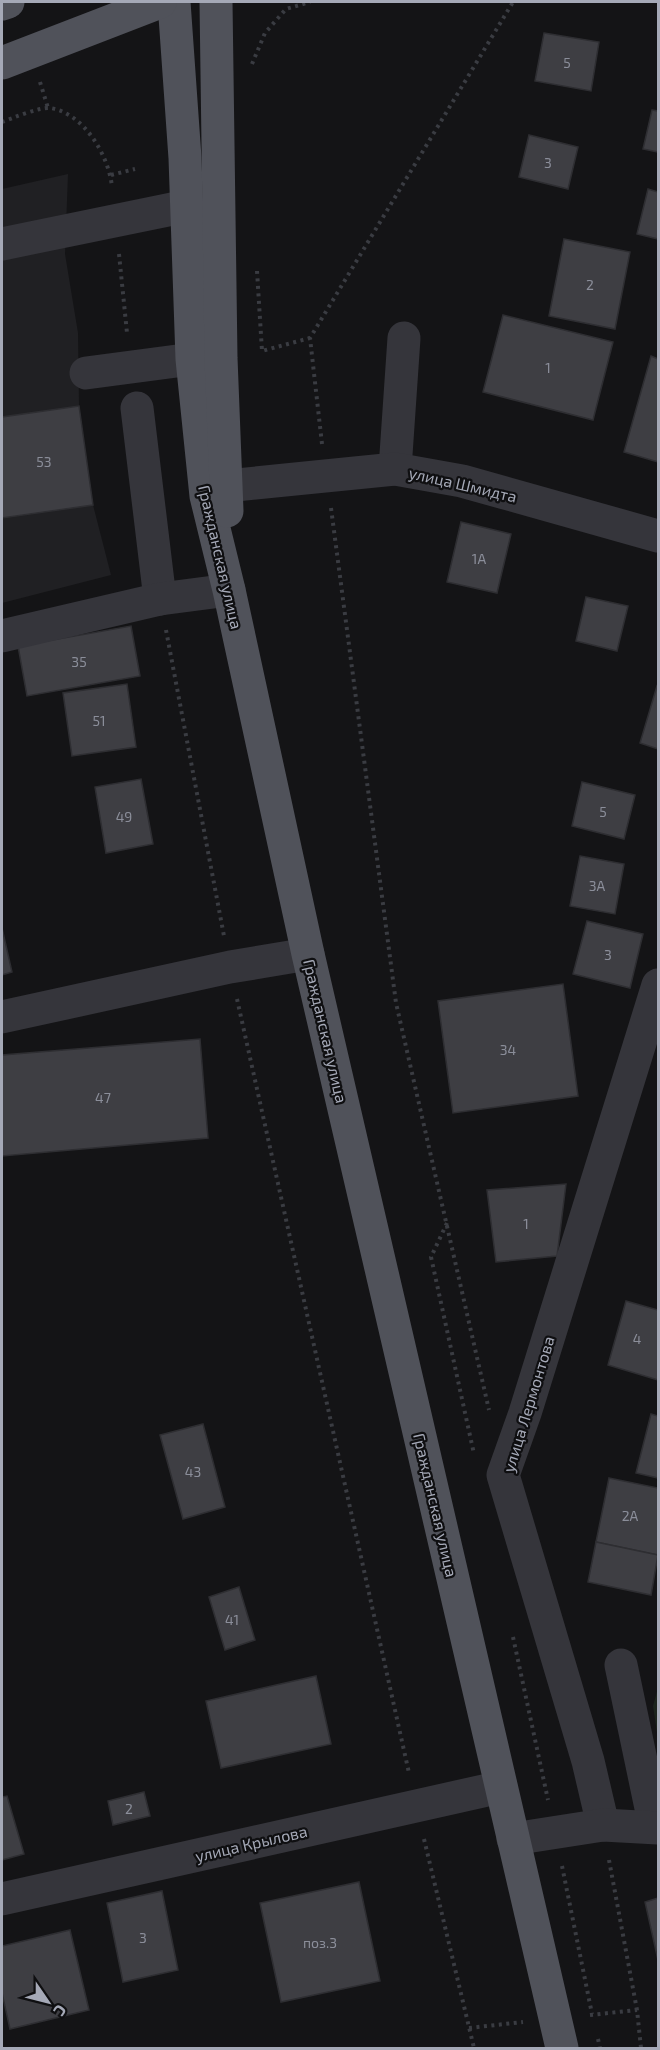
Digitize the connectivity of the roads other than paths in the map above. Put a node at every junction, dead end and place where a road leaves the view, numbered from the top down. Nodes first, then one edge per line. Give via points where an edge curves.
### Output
1 (8, 2) edge
2 (160, 2) edge
3 (174, 2) edge
4 (216, 2) edge
5 (2, 4) edge
6 (2, 63) edge
7 (187, 206) junction
8 (2, 244) edge
9 (404, 338) dead end
10 (207, 358) junction
11 (86, 373) dead end
12 (137, 408) dead end
13 (395, 470) junction
14 (226, 486) junction
15 (658, 536) edge
16 (229, 590) junction
17 (160, 598) junction
18 (2, 636) edge
19 (308, 954) junction
20 (658, 985) edge
21 (2, 1017) edge
22 (621, 1665) dead end
23 (501, 1787) junction
24 (603, 1826) junction
25 (657, 1827) edge
26 (513, 1839) junction
27 (2, 1899) edge
28 (562, 2049) edge

1 - 5 main road
2 - 6 main road
3 - 7 main road, Гражданская улица
4 - 10 main road, Гражданская улица
7 - 8 street
7 - 10 main road, Гражданская улица
9 - 13 street
10 - 11 street
10 - 14 main road
10 - 16 main road, Гражданская улица via 206,496
12 - 17 street
13 - 14 street, улица Шмидта
13 - 15 street, улица Шмидта via 462,480
14 - 16 main road
16 - 17 street
16 - 19 main road, Гражданская улица
17 - 18 street
19 - 21 street
19 - 23 main road, Гражданская улица
20 - 24 street, улица Лермонтова via 503,1475 588,1761
22 - 25 street
23 - 26 main road, Гражданская улица
23 - 27 street, улица Крылова
24 - 25 street
24 - 26 street
26 - 28 main road, Гражданская улица

